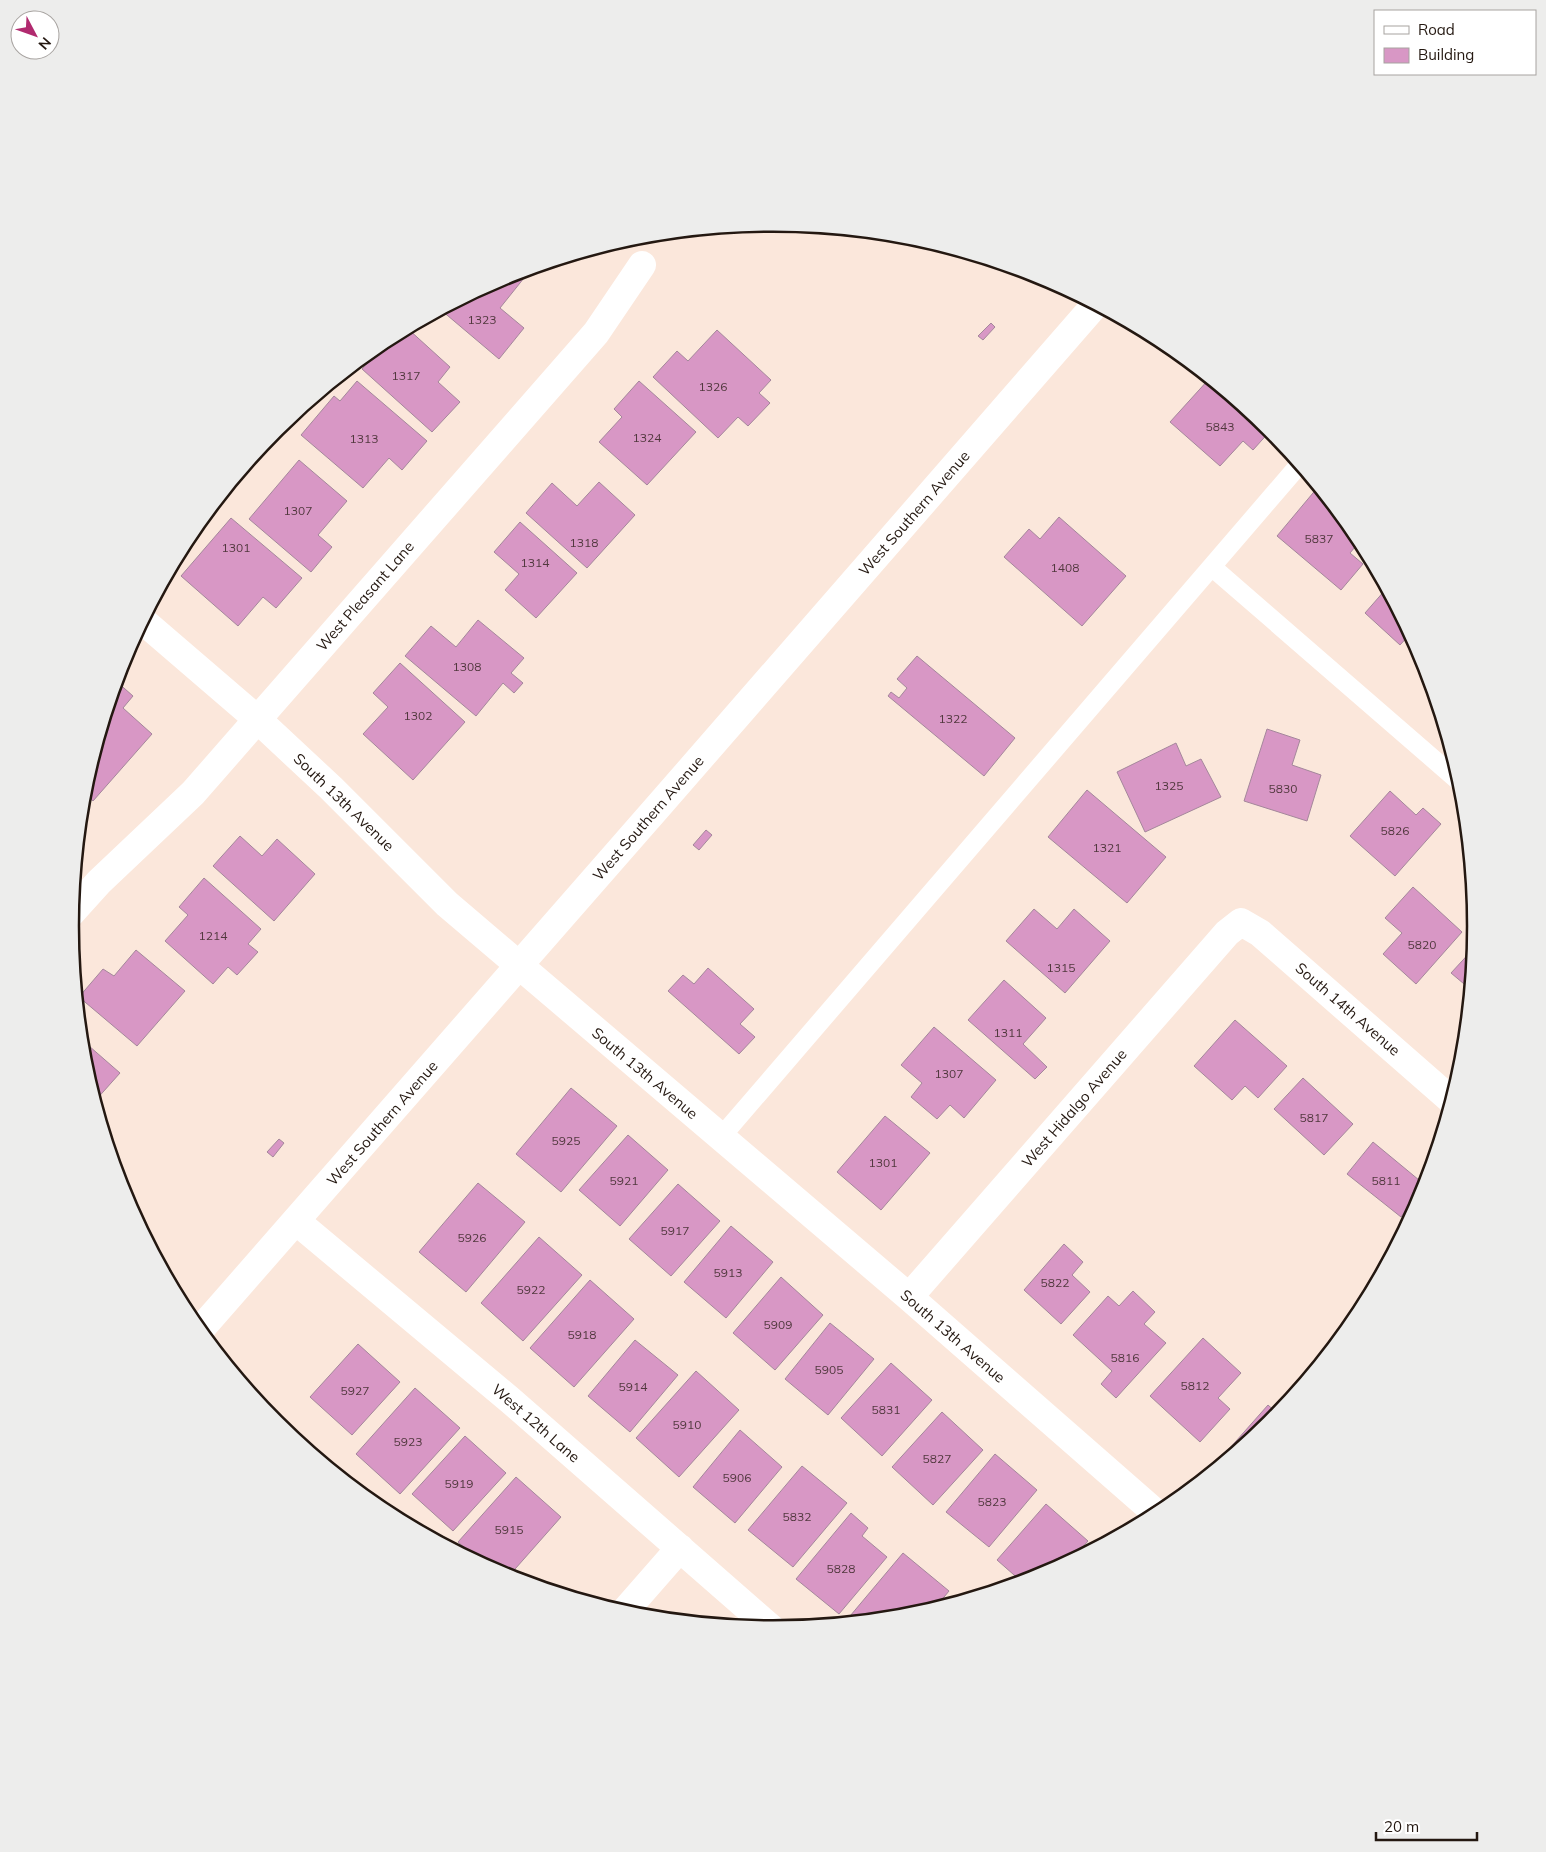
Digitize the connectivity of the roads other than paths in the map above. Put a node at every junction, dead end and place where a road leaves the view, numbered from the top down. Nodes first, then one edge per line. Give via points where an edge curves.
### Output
1 (642, 265) dead end
2 (1091, 309) edge
3 (1296, 469) edge
4 (1212, 567) junction
5 (147, 625) edge
6 (257, 719) junction
7 (1450, 774) edge
8 (79, 904) edge
9 (1241, 922) joint
10 (519, 966) junction
11 (1446, 1096) edge
12 (721, 1137) junction
13 (296, 1221) junction
14 (909, 1296) junction
15 (205, 1325) edge
16 (1150, 1508) edge
17 (680, 1548) junction
18 (630, 1605) edge
19 (761, 1620) edge

1 - 6 street, West Pleasant Lane via 596,333
2 - 10 street, West Southern Avenue
3 - 4 lane
4 - 7 lane
4 - 12 lane
5 - 6 street, South 13th Avenue
6 - 8 street, West Pleasant Lane via 193,793
6 - 10 street, South 13th Avenue via 332,788 447,904
9 - 11 street, South 14th Avenue via 1260,933
9 - 14 street, West Hidalgo Avenue via 1227,933
10 - 12 street, South 13th Avenue
10 - 13 street, West Southern Avenue
12 - 14 street, South 13th Avenue
13 - 15 street, West Southern Avenue
13 - 17 street, West 12th Lane
14 - 16 street, South 13th Avenue
17 - 18 street
17 - 19 street, West 12th Lane

